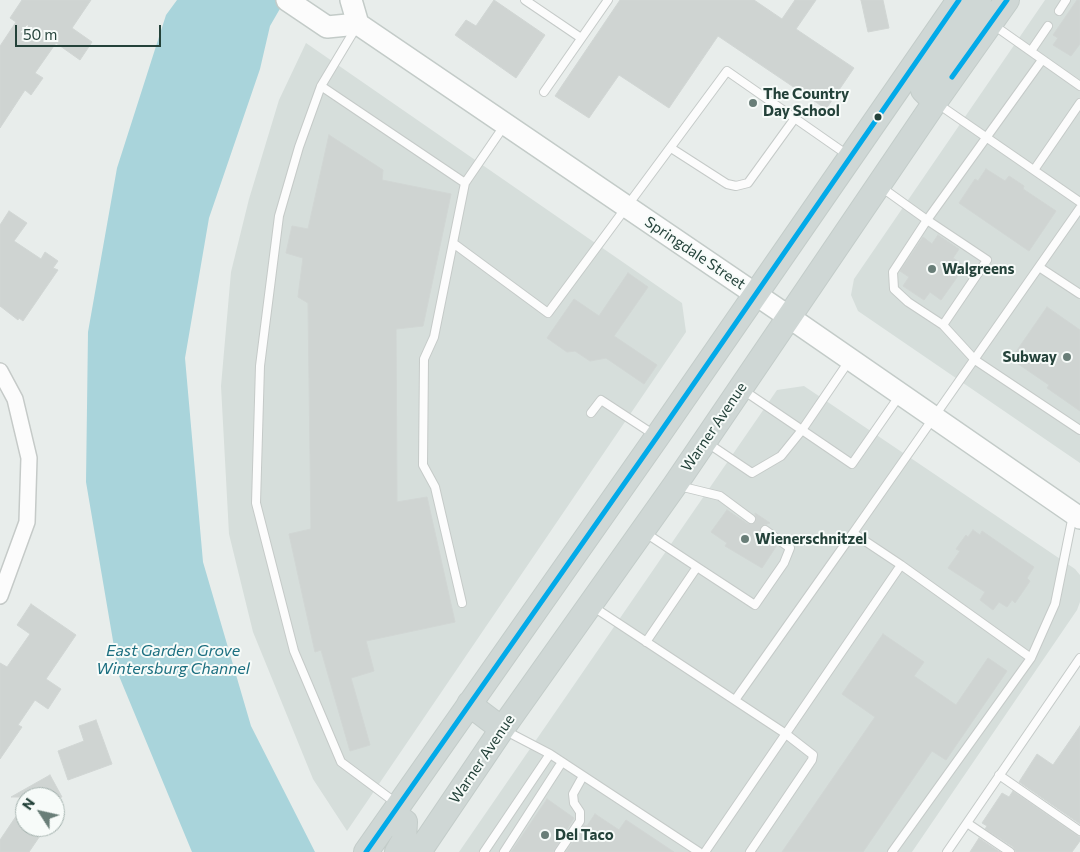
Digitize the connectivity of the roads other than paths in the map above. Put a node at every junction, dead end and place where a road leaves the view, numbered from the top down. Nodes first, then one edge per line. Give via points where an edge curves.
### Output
1 (287, 0) edge
2 (351, 0) edge
3 (525, 0) edge
4 (608, 0) edge
5 (959, 0) edge
6 (978, 0) edge
7 (1007, 0) edge
8 (1066, 0) edge
9 (1059, 11) dead end
10 (990, 23) junction
11 (358, 24) junction
12 (1048, 26) dead end
13 (581, 38) junction
14 (1031, 51) junction
15 (1042, 60) junction
16 (321, 86) junction
17 (1080, 86) edge
18 (544, 92) dead end
19 (936, 102) junction
20 (1080, 103) edge
21 (795, 118) junction
22 (506, 123) junction
23 (987, 138) junction
24 (671, 148) junction
25 (851, 157) junction
26 (1034, 170) junction
27 (465, 183) junction
28 (879, 186) junction
29 (1080, 202) edge
30 (627, 208) junction
31 (1080, 208) edge
32 (927, 220) junction
33 (453, 243) junction
34 (1040, 267) junction
35 (756, 294) junction
36 (1080, 294) edge
37 (789, 316) junction
38 (943, 325) junction
39 (850, 359) junction
40 (975, 360) junction
41 (0, 371) edge
42 (741, 388) junction
43 (900, 395) junction
44 (591, 414) dead end
45 (934, 418) junction
46 (802, 430) junction
47 (1080, 430) edge
48 (657, 437) junction
49 (705, 441) junction
50 (675, 485) junction
51 (1077, 515) edge
52 (751, 519) dead end
53 (765, 530) dead end
54 (643, 531) junction
55 (853, 533) junction
56 (901, 565) junction
57 (697, 567) junction
58 (1, 594) edge
59 (462, 603) dead end
60 (590, 605) junction
61 (646, 642) junction
62 (1031, 658) junction
63 (1080, 658) edge
64 (735, 700) junction
65 (469, 704) junction
66 (502, 729) junction
67 (786, 734) junction
68 (550, 754) junction
69 (562, 762) junction
70 (1000, 775) junction
71 (583, 776) junction
72 (396, 810) junction
73 (967, 823) junction
74 (1080, 830) edge
75 (366, 852) edge
76 (397, 852) edge
77 (418, 852) edge
78 (484, 852) edge
79 (504, 852) edge
80 (559, 852) edge
81 (699, 852) edge
82 (705, 852) edge
83 (750, 852) edge
84 (892, 852) edge
85 (947, 852) edge
86 (1010, 852) edge

1 - 11 main road via 328,27
2 - 11 main road
3 - 13 lane
4 - 13 lane
5 - 25 main road
6 - 19 main road via 922,84 923,90
7 - 10 main road, Warner Avenue
8 - 9 lane
10 - 14 lane
10 - 19 main road, Warner Avenue
11 - 16 lane
11 - 22 main road, Springdale Street
12 - 14 lane
13 - 18 lane
14 - 15 lane
15 - 17 lane
15 - 23 lane
16 - 27 lane
16 - 72 lane via 279,216 260,366 256,504 294,651 341,762
19 - 23 lane
19 - 28 main road, Warner Avenue
20 - 26 lane
21 - 24 lane via 748,183 736,186
21 - 24 lane via 728,71
21 - 25 lane
22 - 27 lane
22 - 30 main road, Springdale Street
23 - 26 lane
23 - 32 lane
24 - 30 lane
25 - 35 main road
26 - 29 lane
27 - 33 lane
28 - 32 lane
28 - 37 main road, Warner Avenue
30 - 33 lane via 548,313
30 - 35 main road, Springdale Street
31 - 34 lane
32 - 38 lane via 893,272 894,289
32 - 38 lane via 987,260
33 - 59 lane via 434,337 424,359 424,465 435,487
34 - 36 lane
34 - 40 lane
35 - 37 main road, Springdale Street
35 - 48 main road
37 - 39 main road, Springdale Street
37 - 42 main road, Warner Avenue
38 - 40 lane
39 - 43 main road, Springdale Street
39 - 46 lane
40 - 45 lane
40 - 47 lane
41 - 58 street via 15,399 29,458 27,522
42 - 46 lane
42 - 49 main road, Warner Avenue
43 - 45 main road, Springdale Street
43 - 46 lane via 852,464
44 - 48 lane via 600,400
45 - 51 main road, Springdale Street
45 - 55 lane
46 - 49 lane via 781,456 752,473
48 - 65 main road
49 - 50 main road, Warner Avenue
50 - 52 lane via 720,496
50 - 54 main road, Warner Avenue
51 - 62 lane via 1055,604
53 - 57 lane via 790,548 784,563 755,605
54 - 57 lane
54 - 60 main road, Warner Avenue
55 - 56 lane
55 - 64 lane
56 - 62 lane
56 - 67 lane
57 - 61 lane
60 - 61 lane
60 - 66 main road, Warner Avenue
61 - 64 lane
62 - 84 lane
63 - 70 lane
64 - 67 lane
65 - 66 main road
65 - 72 main road
66 - 68 lane
66 - 77 main road, Warner Avenue
67 - 82 lane
67 - 83 lane via 810,751 812,760
68 - 69 lane
68 - 78 lane
69 - 71 lane
69 - 79 lane
70 - 73 lane
70 - 74 lane
71 - 80 lane via 573,794 580,822
71 - 81 lane
72 - 75 main road
72 - 76 main road via 405,822 404,840
73 - 85 lane
73 - 86 lane

